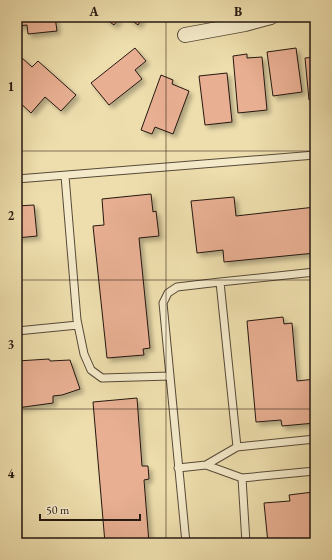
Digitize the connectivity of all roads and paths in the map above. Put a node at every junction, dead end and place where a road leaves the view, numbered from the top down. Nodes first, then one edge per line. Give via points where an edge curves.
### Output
1 (271, 17) edge
2 (185, 35) dead end
3 (315, 155) edge
4 (65, 176) junction
5 (17, 179) edge
6 (315, 272) edge
7 (220, 282) junction
8 (78, 325) junction
9 (17, 331) edge
10 (170, 376) junction
11 (315, 438) edge
12 (237, 447) junction
13 (206, 465) junction
14 (178, 468) junction
15 (315, 471) edge
16 (242, 478) junction
17 (186, 543) edge
18 (246, 543) edge

1 - 2 street
3 - 4 lane
4 - 5 lane
4 - 8 lane
6 - 7 lane
7 - 10 lane via 177,287 168,293 163,303
7 - 12 lane
8 - 9 lane
8 - 10 lane via 88,365 102,378
10 - 14 lane
11 - 12 lane
12 - 13 lane
13 - 14 lane
13 - 16 lane
14 - 17 lane
15 - 16 lane
16 - 18 lane

